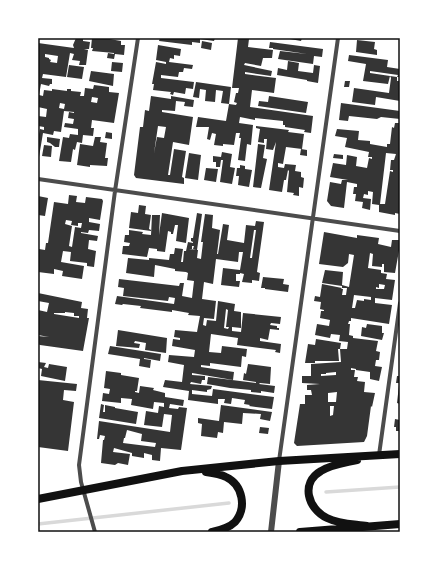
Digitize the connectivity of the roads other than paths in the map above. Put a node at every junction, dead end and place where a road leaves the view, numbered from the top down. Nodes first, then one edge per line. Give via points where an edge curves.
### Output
1 (138, 38) edge
2 (338, 38) edge
3 (38, 179) edge
4 (115, 191) junction
5 (312, 218) junction
6 (400, 231) edge
7 (400, 303) edge
8 (400, 454) edge
9 (379, 455) junction
10 (279, 461) junction
11 (182, 471) junction
12 (83, 491) junction
13 (38, 499) edge
14 (400, 524) edge
15 (366, 526) junction
16 (94, 530) edge
17 (212, 532) edge
18 (271, 532) edge
19 (300, 532) edge

1 - 4 street
2 - 5 street
3 - 4 street
4 - 5 street
4 - 12 street via 79,464
5 - 6 street
5 - 10 street
7 - 9 street
8 - 9 main road
9 - 10 main road
9 - 15 main road via 327,468 315,475 308,490 310,503 323,516 338,522
10 - 11 main road
10 - 18 street
11 - 12 main road
11 - 17 main road via 222,475 234,482 241,493 242,506 235,521 224,529
12 - 13 main road
12 - 16 street
14 - 15 main road
15 - 19 main road

